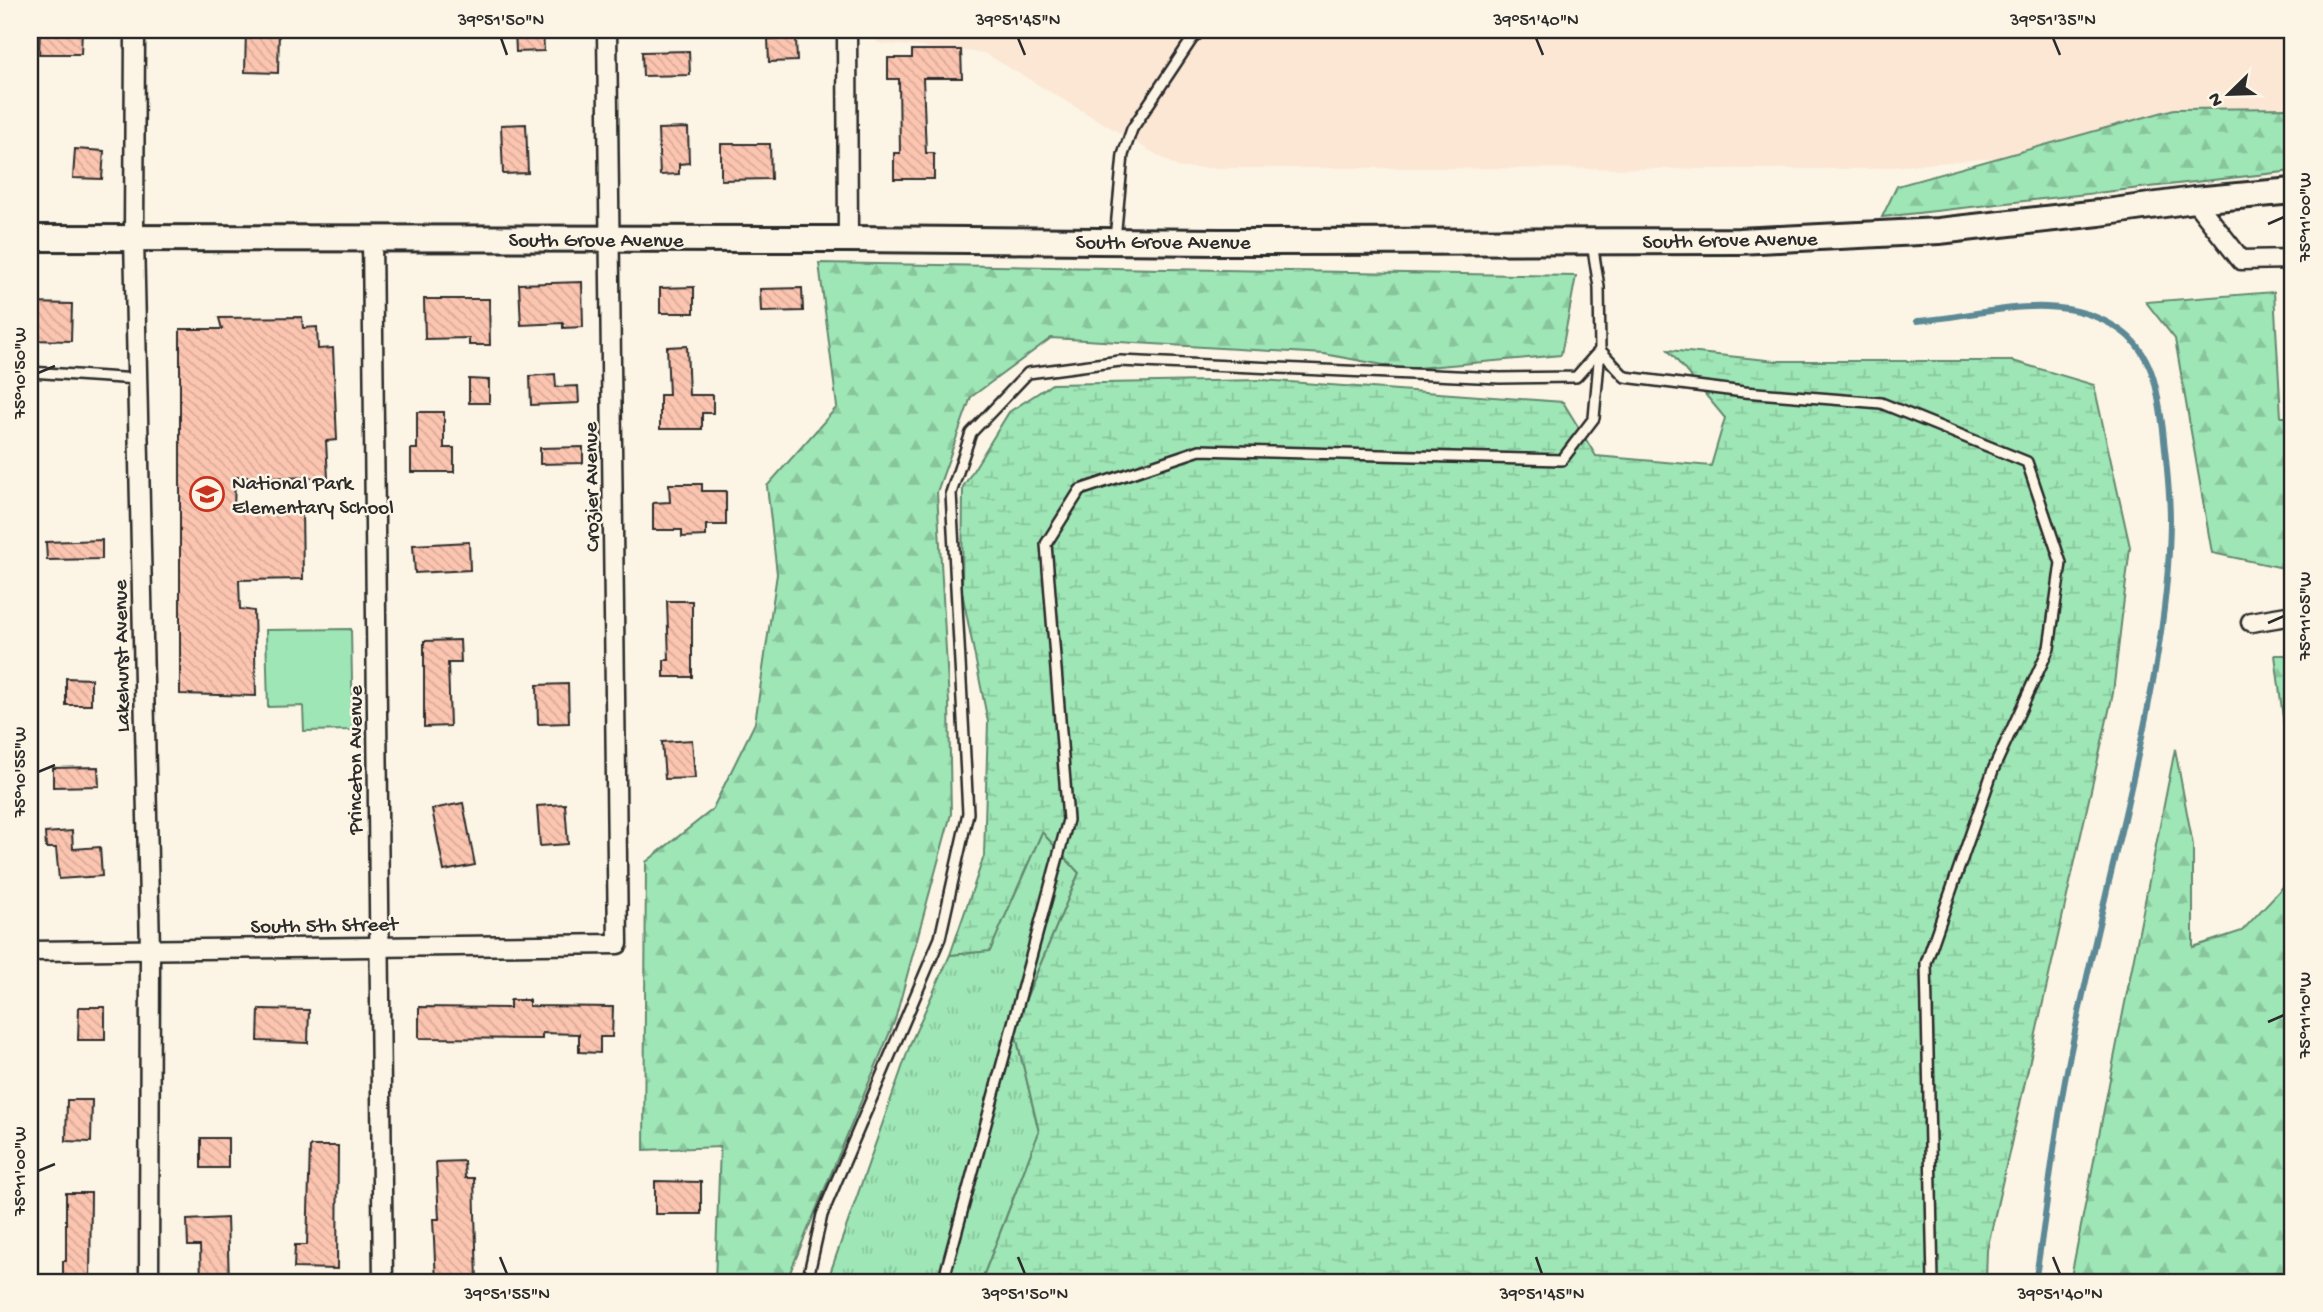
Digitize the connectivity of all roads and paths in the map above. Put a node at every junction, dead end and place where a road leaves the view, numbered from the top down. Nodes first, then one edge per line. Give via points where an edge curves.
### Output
1 (135, 30) edge
2 (607, 30) edge
3 (847, 30) edge
4 (1202, 30) edge
5 (2293, 191) edge
6 (2194, 200) junction
7 (134, 237) junction
8 (372, 237) junction
9 (30, 238) edge
10 (611, 239) junction
11 (848, 239) junction
12 (1115, 241) junction
13 (1592, 241) junction
14 (2293, 260) edge
15 (1600, 350) junction
16 (30, 372) edge
17 (137, 379) junction
18 (2293, 615) edge
19 (2251, 622) dead end
20 (618, 944) joint
21 (378, 947) junction
22 (150, 949) junction
23 (30, 951) edge
24 (149, 1282) edge
25 (383, 1282) edge
26 (807, 1282) edge
27 (943, 1282) edge
28 (1933, 1282) edge

1 - 7 street, Lakehurst Avenue
2 - 10 street, Crozier Avenue
3 - 11 street
4 - 12 lane via 1192,38 1132,129 1123,155
5 - 6 main road, South Grove Avenue
6 - 13 main road, South Grove Avenue via 1938,231 1740,241
6 - 14 street via 2241,260
7 - 8 main road, South Grove Avenue
7 - 9 main road, South Grove Avenue
7 - 17 street, Lakehurst Avenue
8 - 10 main road, South Grove Avenue
8 - 21 street, Princeton Avenue
10 - 11 main road, South Grove Avenue
10 - 20 street, Crozier Avenue
11 - 12 main road, South Grove Avenue
12 - 13 main road, South Grove Avenue
13 - 15 lane via 1599,287
15 - 26 lane via 1576,377 1500,378 1120,361 1028,373 971,433 951,493 968,813 940,939 822,1215
15 - 27 lane via 1594,418 1562,460 1200,450 1080,490 1046,544 1068,820
15 - 28 lane via 1625,377 1881,404 2027,462 2061,563 2049,648 1993,770 1926,963
16 - 17 lane
17 - 22 street, Lakehurst Avenue
18 - 19 street
20 - 21 street, South 5th Street
21 - 22 street, South 5th Street
21 - 25 street, Princeton Avenue
22 - 23 street, South 5th Street
22 - 24 street, Lakehurst Avenue

